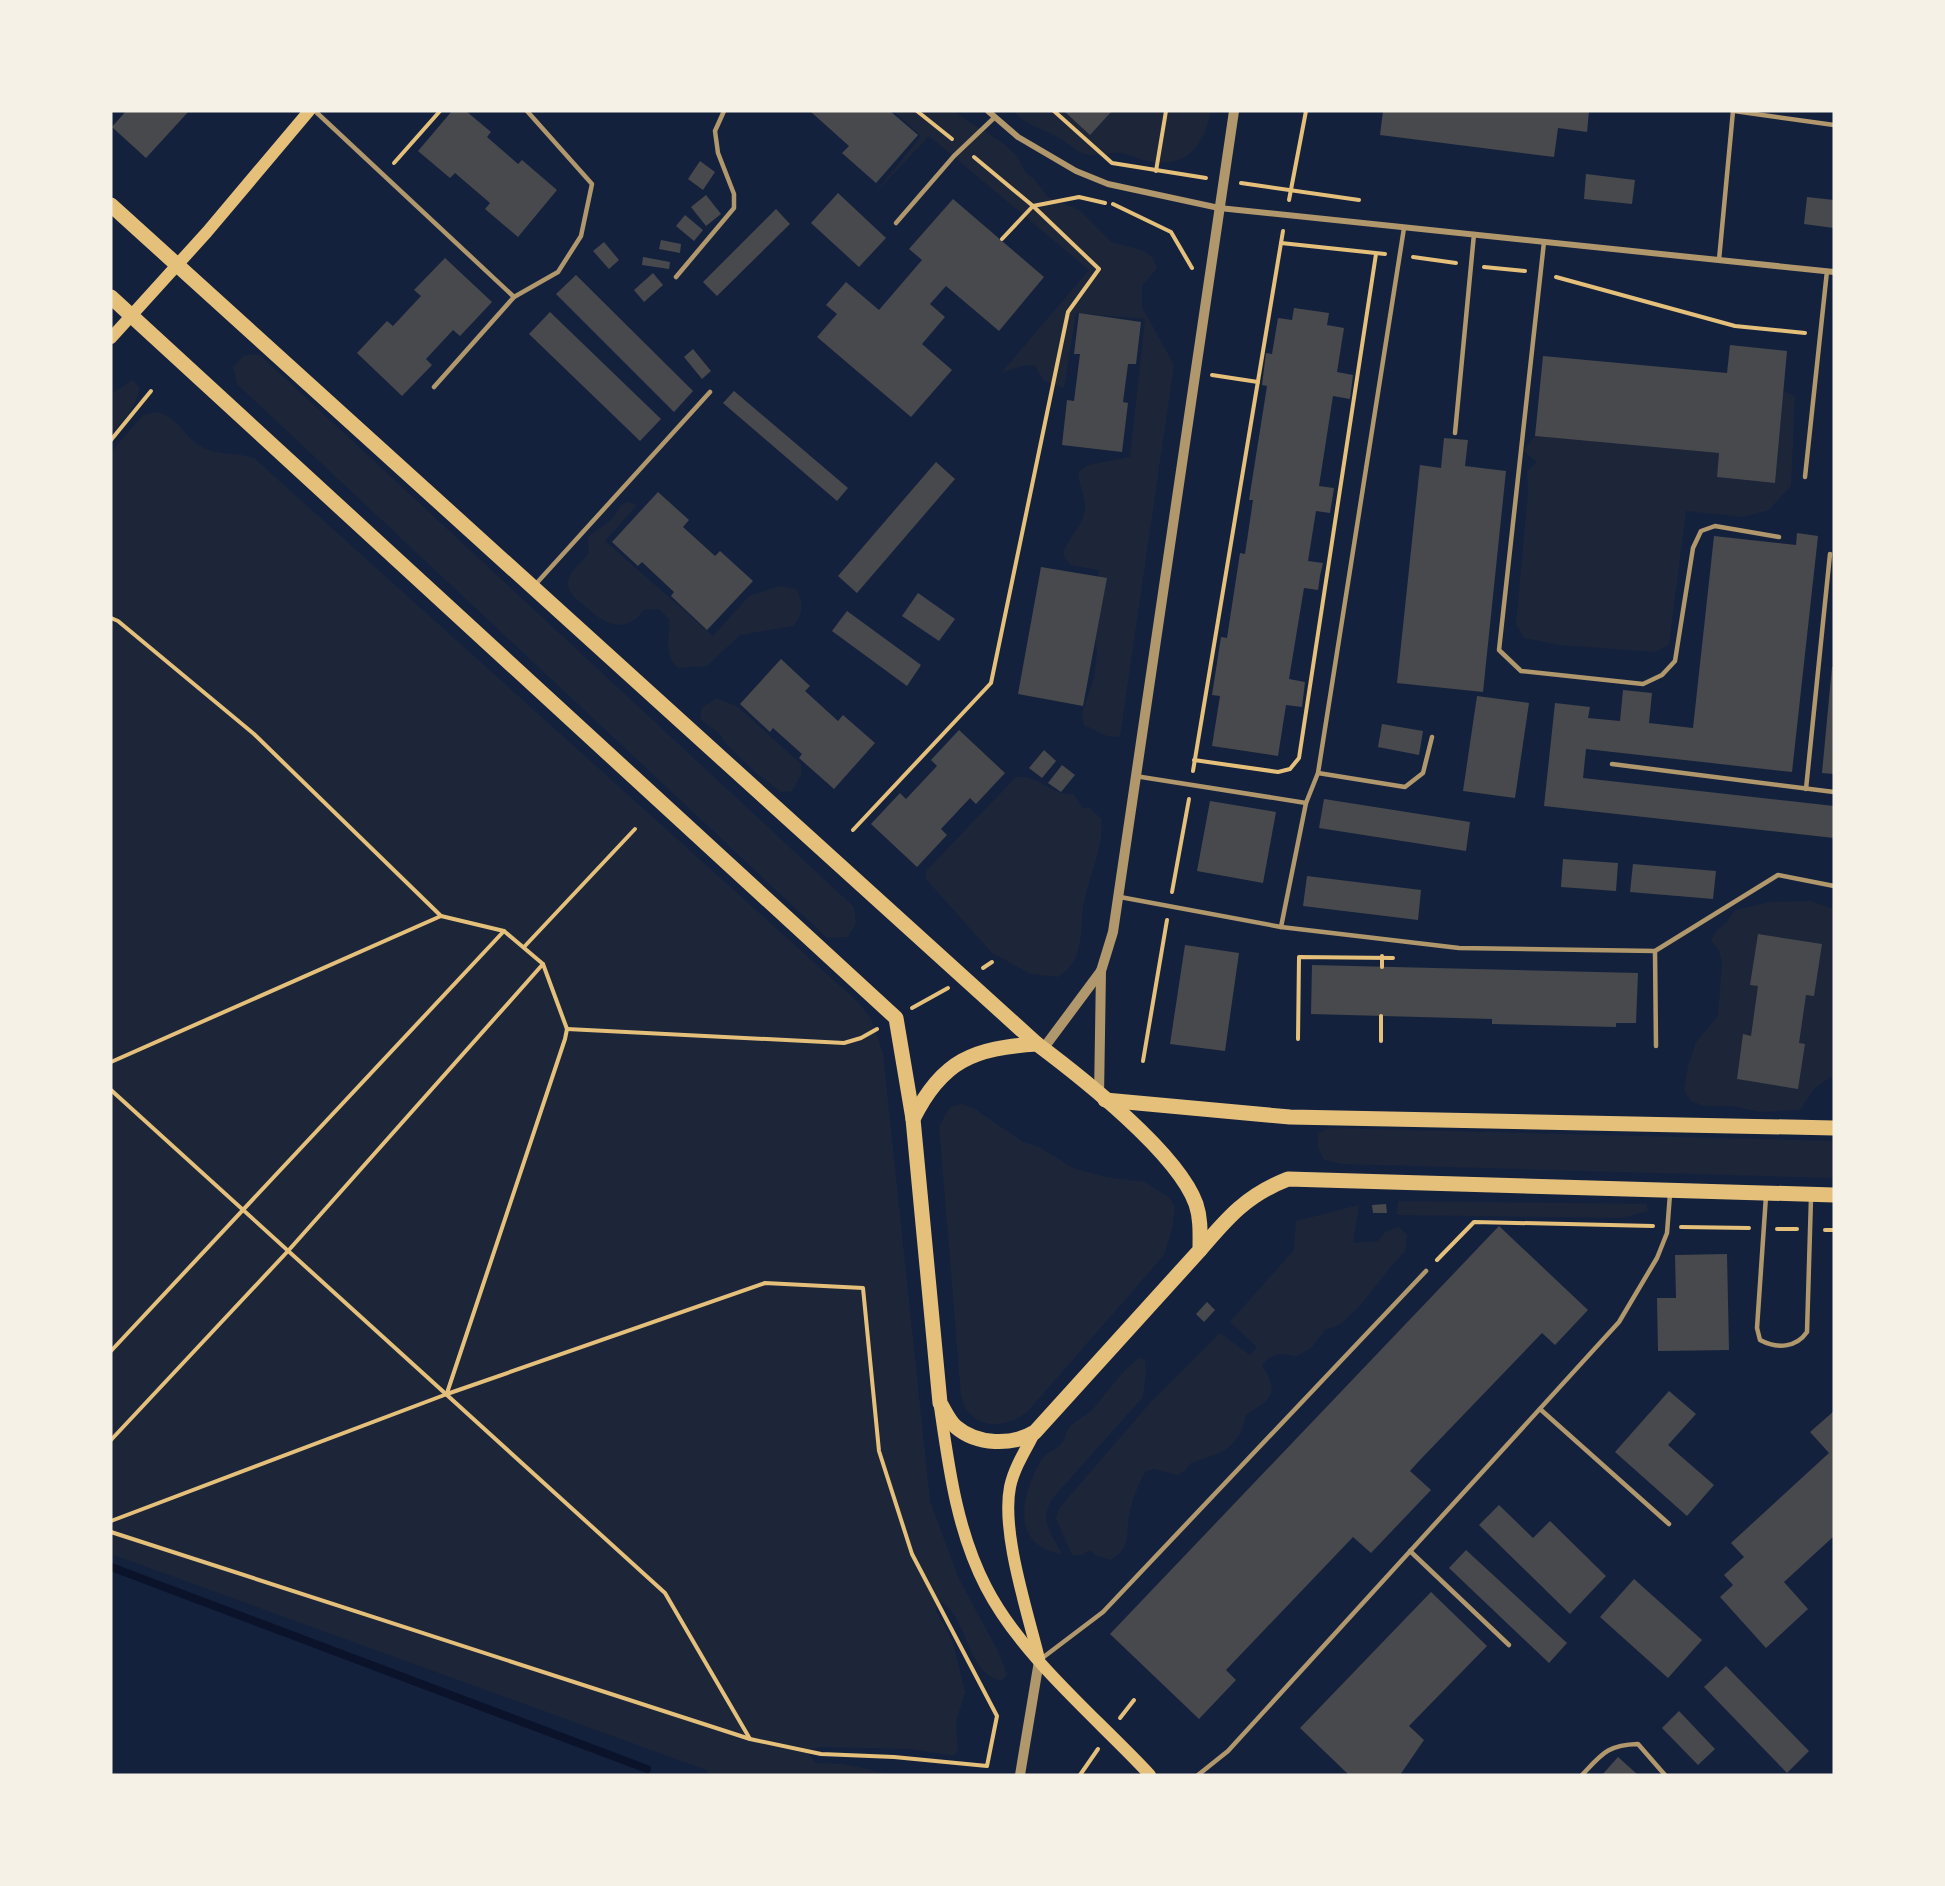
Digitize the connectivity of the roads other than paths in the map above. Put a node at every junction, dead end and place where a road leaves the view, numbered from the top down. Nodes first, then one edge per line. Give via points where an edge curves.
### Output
1 (309, 111) edge
2 (315, 111) edge
3 (527, 111) edge
4 (724, 111) edge
5 (988, 111) edge
6 (1234, 111) edge
7 (1733, 111) edge
8 (995, 117) junction
9 (1834, 125) edge
10 (111, 205) edge
11 (1219, 208) junction
12 (896, 223) dead end
13 (1404, 228) junction
14 (1474, 234) junction
15 (1544, 242) junction
16 (1719, 260) junction
17 (177, 267) junction
18 (1831, 272) edge
19 (676, 277) dead end
20 (111, 297) edge
21 (514, 297) junction
22 (131, 315) junction
23 (111, 338) edge
24 (434, 387) dead end
25 (710, 392) dead end
26 (1455, 433) dead end
27 (1805, 477) dead end
28 (1779, 537) dead end
29 (1830, 554) dead end
30 (532, 588) junction
31 (1432, 737) dead end
32 (1612, 764) dead end
33 (1317, 773) junction
34 (1136, 776) junction
35 (1806, 789) junction
36 (1834, 792) edge
37 (1306, 803) junction
38 (1834, 886) edge
39 (1118, 896) junction
40 (1281, 927) junction
41 (1654, 951) junction
42 (1101, 971) junction
43 (1656, 1046) dead end
44 (1040, 1047) junction
45 (1102, 1098) junction
46 (913, 1119) junction
47 (1834, 1128) edge
48 (1670, 1190) junction
49 (1766, 1193) junction
50 (1811, 1194) junction
51 (1834, 1195) edge
52 (1200, 1250) junction
53 (1425, 1271) road end
54 (940, 1403) junction
55 (1540, 1408) junction
56 (1035, 1432) junction
57 (1669, 1524) dead end
58 (1410, 1551) junction
59 (1509, 1645) dead end
60 (1039, 1661) junction
61 (1020, 1775) edge
62 (1150, 1775) edge
63 (1198, 1775) edge
64 (1582, 1775) edge
65 (1665, 1775) edge

1 - 17 main road
2 - 21 lane
3 - 21 lane via 592,184 581,236 558,272
4 - 19 lane via 714,131 718,153 735,194 734,208
5 - 8 street
6 - 11 street
7 - 9 lane
7 - 16 lane
8 - 11 street via 1018,137 1108,184
8 - 12 lane
10 - 17 main road
11 - 13 street
11 - 34 street
13 - 14 street
13 - 33 lane
14 - 15 street
14 - 26 lane
15 - 16 street
15 - 28 lane via 1499,650 1521,671 1643,684 1662,675 1675,661 1693,548 1701,531 1715,526
16 - 18 street
17 - 22 main road
17 - 30 main road
18 - 27 lane via 1820,334
20 - 22 main road
21 - 24 lane
22 - 23 main road
22 - 46 main road via 896,1018
25 - 30 lane
29 - 35 lane
30 - 44 main road
31 - 33 lane via 1424,773 1406,787
32 - 35 lane
33 - 37 lane
34 - 37 lane
34 - 39 street
35 - 36 lane
37 - 40 lane
38 - 41 lane via 1778,875
39 - 40 lane
39 - 42 street via 1113,932
40 - 41 lane via 1459,948
41 - 43 lane
42 - 44 street
42 - 45 street
44 - 45 main road
44 - 46 main road via 1006,1045 961,1061 933,1086
45 - 47 main road via 1290,1118
45 - 52 main road via 1178,1171 1195,1203
46 - 54 main road
48 - 49 main road
48 - 52 main road via 1288,1179 1233,1210
48 - 55 lane via 1668,1226 1657,1258 1619,1322
49 - 50 main road
49 - 50 lane via 1757,1328 1760,1340 1770,1345 1800,1342 1807,1332
50 - 51 main road
52 - 56 main road
53 - 60 lane via 1103,1612
54 - 56 main road via 956,1427 981,1438 1003,1442
54 - 60 main road via 951,1482 972,1557 1006,1620
55 - 57 lane
55 - 58 lane
56 - 60 main road via 1015,1473 1009,1503 1010,1532
58 - 59 lane
58 - 63 lane via 1228,1751
60 - 61 street
60 - 62 main road
64 - 65 lane via 1606,1749 1638,1744

